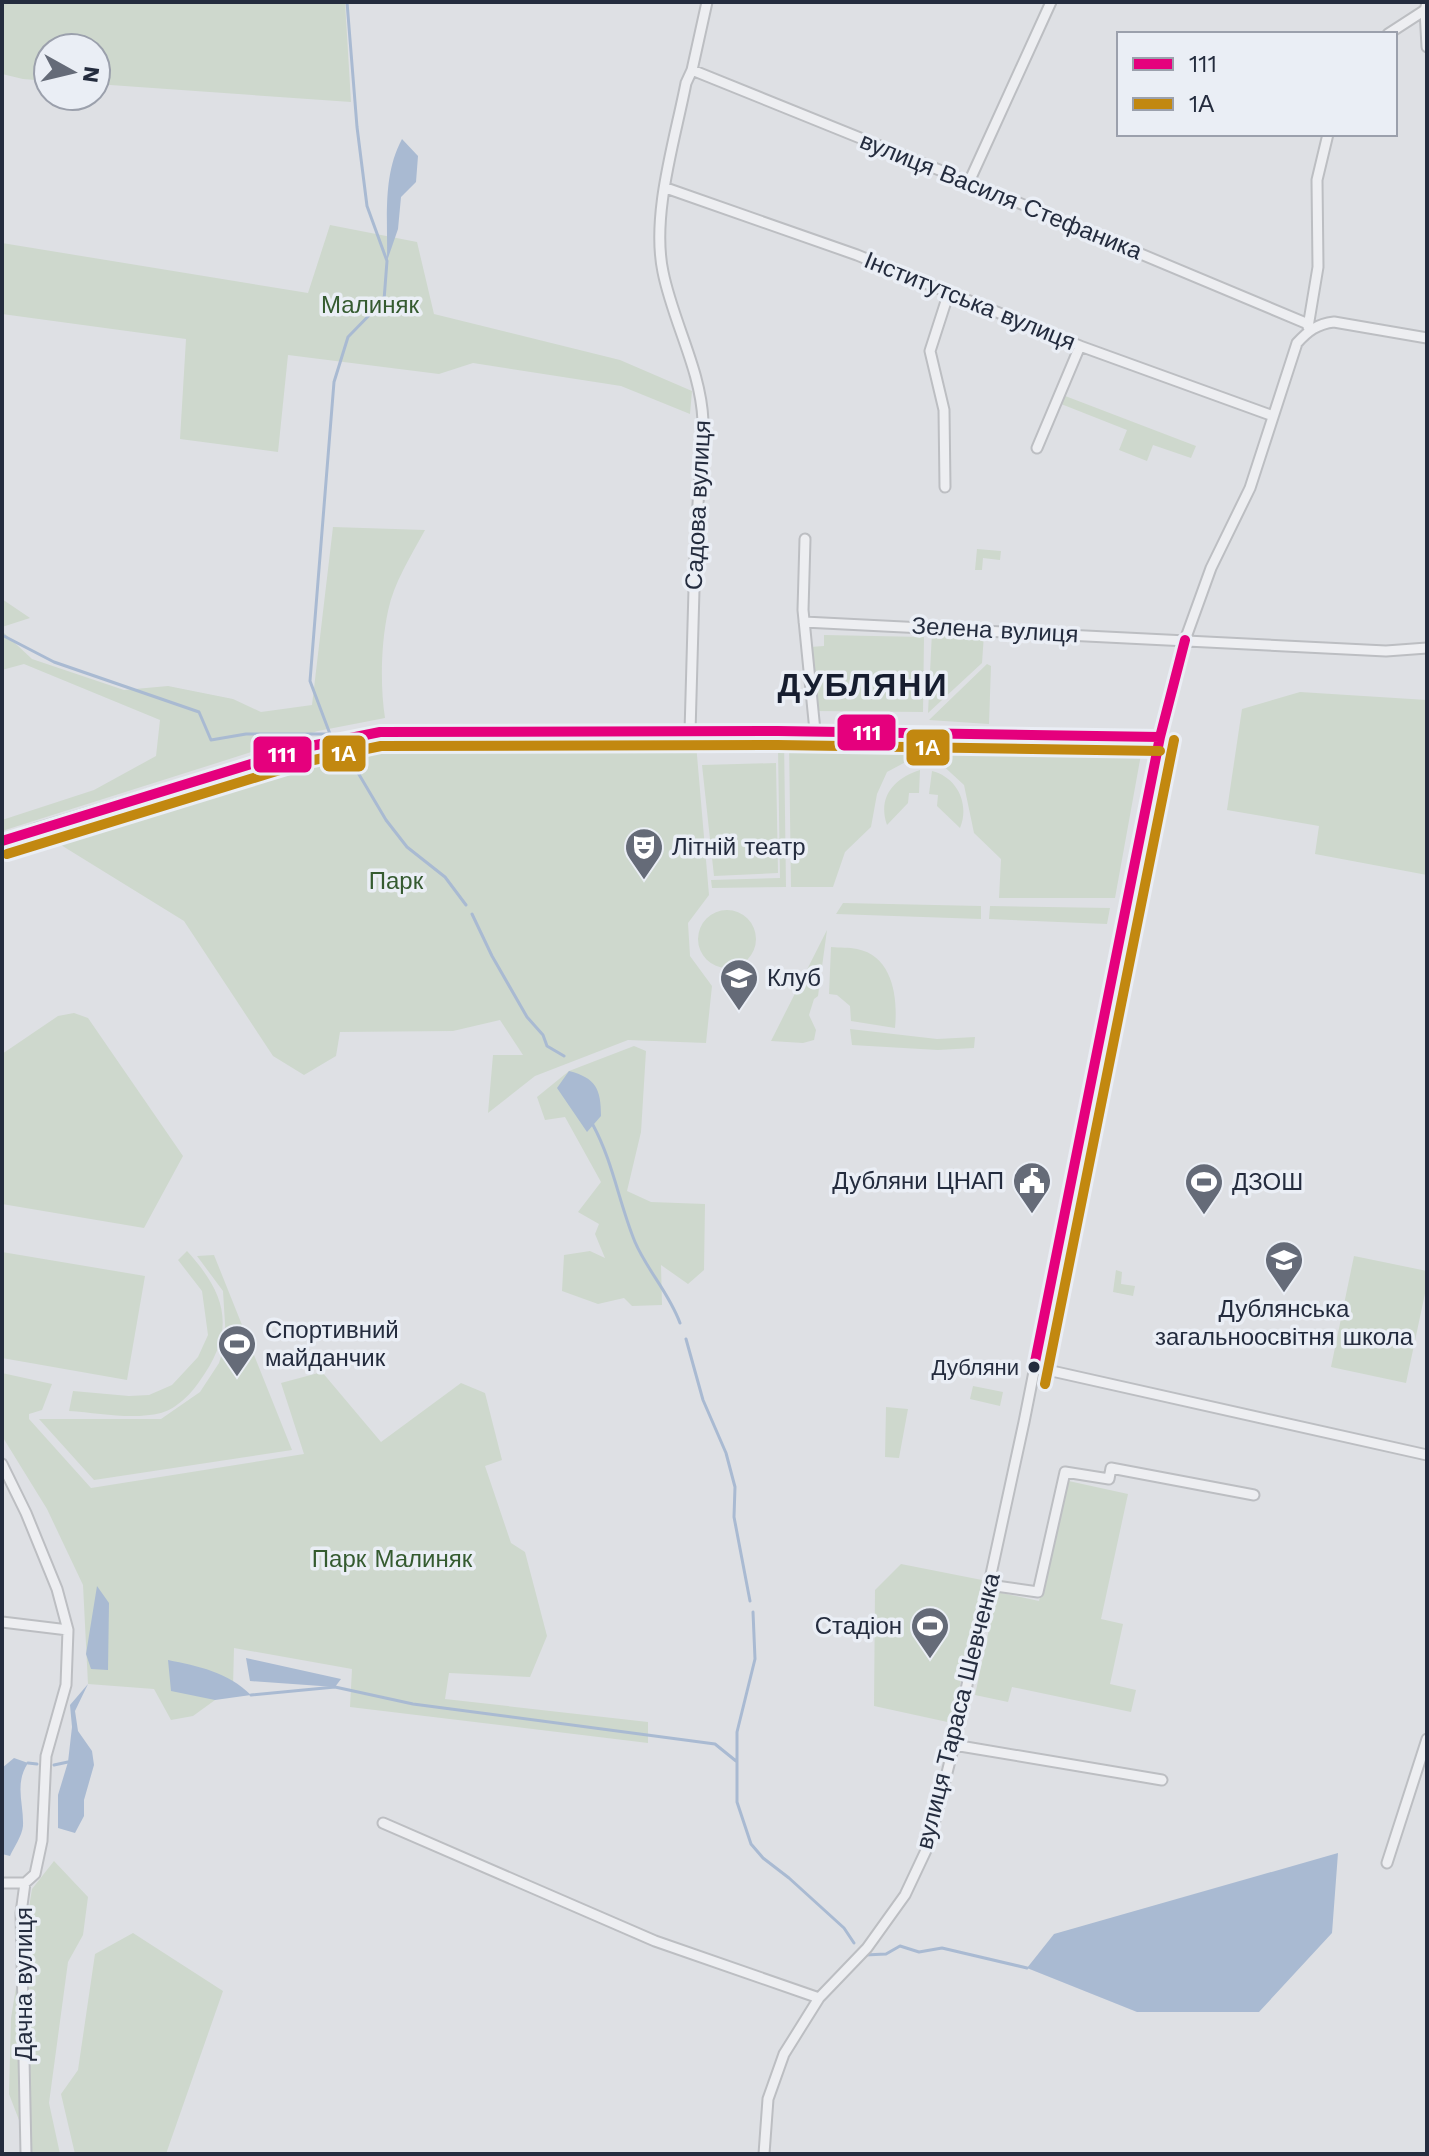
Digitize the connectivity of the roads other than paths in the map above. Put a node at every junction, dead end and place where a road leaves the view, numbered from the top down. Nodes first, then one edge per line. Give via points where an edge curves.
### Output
1 (707, 2) edge
2 (1051, 2) edge
3 (1426, 6) edge
4 (1391, 32) edge
5 (1427, 47) edge
6 (692, 70) junction
7 (1328, 136) edge
8 (969, 182) junction
9 (666, 188) junction
10 (949, 292) junction
11 (1308, 327) junction
12 (1427, 338) edge
13 (1080, 346) junction
14 (1273, 416) junction
15 (1037, 448) dead end
16 (945, 487) dead end
17 (805, 539) dead end
18 (804, 622) junction
19 (1185, 640) junction
20 (1427, 648) edge
21 (815, 731) junction
22 (690, 732) junction
23 (1160, 737) junction
24 (2, 841) edge
25 (1034, 1367) junction
26 (1427, 1455) edge
27 (2, 1464) edge
28 (1254, 1495) dead end
29 (989, 1585) junction
30 (2, 1622) edge
31 (68, 1630) junction
32 (1427, 1739) edge
33 (954, 1745) junction
34 (1162, 1780) dead end
35 (383, 1823) dead end
36 (1387, 1863) dead end
37 (2, 1883) edge
38 (25, 1883) junction
39 (819, 1998) junction
40 (26, 2154) edge
41 (764, 2154) edge

1 - 6 street, Садова вулиця
2 - 8 street
3 - 4 street
3 - 5 street
6 - 8 street, вулиця Василя Стефаника
6 - 9 street, Садова вулиця
7 - 11 street, вулиця Тараса Шевченка via 1317,180 1318,273
8 - 11 street, вулиця Василя Стефаника
9 - 10 street, Інститутська вулиця
9 - 22 street, Садова вулиця via 660,235 663,271 702,399 703,421
10 - 13 street, Інститутська вулиця
10 - 16 street via 930,351 944,410
11 - 12 street via 1343,323
11 - 14 street, вулиця Тараса Шевченка via 1297,343
13 - 14 street, Інститутська вулиця
13 - 15 street
14 - 19 street, вулиця Тараса Шевченка via 1250,488 1211,568
17 - 18 street
18 - 19 street, Зелена вулиця
18 - 21 street
19 - 20 street, Зелена вулиця via 1386,651
19 - 23 street, вулиця Тараса Шевченка
21 - 22 street
21 - 23 street
22 - 24 street via 380,732 306,747
23 - 25 street, вулиця Тараса Шевченка
25 - 26 street
25 - 29 street, вулиця Тараса Шевченка
27 - 31 street, Дачна вулиця via 57,1589
28 - 29 street via 1111,1468 1109,1479 1065,1472 1038,1592
29 - 33 street, вулиця Тараса Шевченка
30 - 31 street
31 - 38 street, Дачна вулиця via 66,1685 46,1756 42,1841 35,1874
32 - 36 street
33 - 34 street
33 - 39 street, вулиця Тараса Шевченка via 929,1844 905,1895 867,1948
35 - 39 street via 655,1941
37 - 38 street
38 - 40 street, Дачна вулиця via 21,1913
39 - 41 street, вулиця Тараса Шевченка via 784,2054 768,2099

